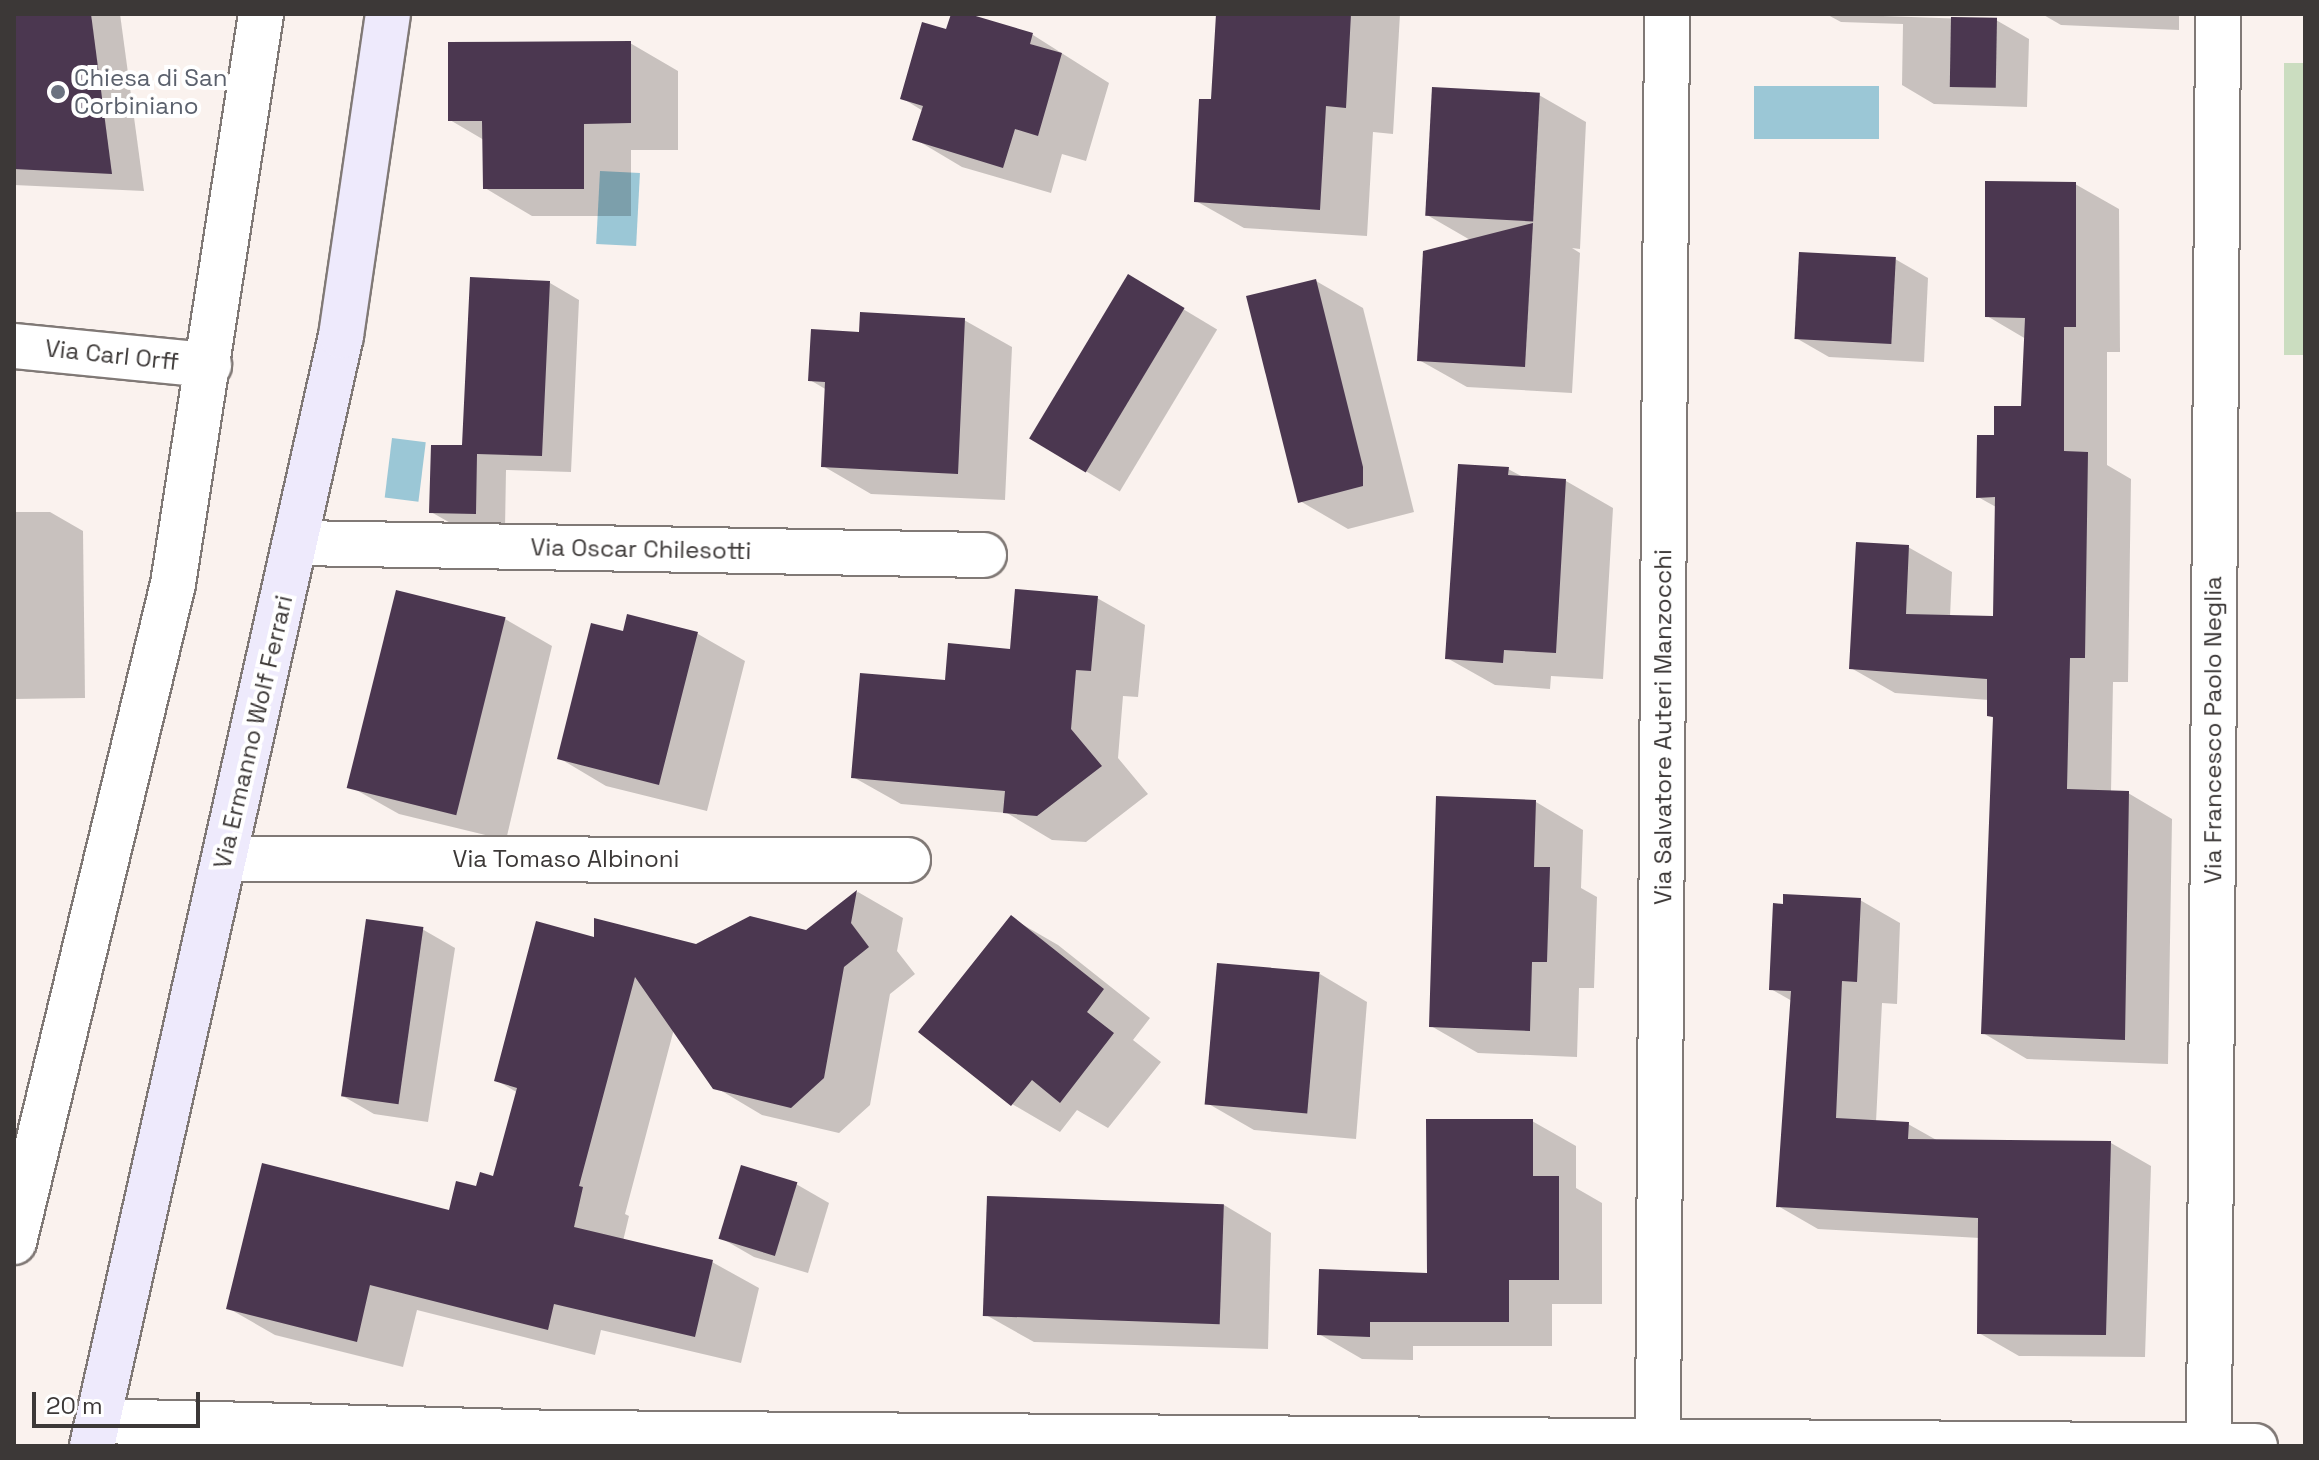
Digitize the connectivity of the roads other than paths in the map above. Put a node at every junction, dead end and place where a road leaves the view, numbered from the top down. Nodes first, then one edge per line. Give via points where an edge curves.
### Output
1 (261, 14) edge
2 (388, 14) edge
3 (1667, 14) edge
4 (2218, 14) edge
5 (14, 346) edge
6 (209, 365) junction
7 (298, 543) junction
8 (984, 555) dead end
9 (224, 859) junction
10 (908, 860) dead end
11 (14, 1242) edge
12 (96, 1434) edge
13 (1658, 1440) junction
14 (1477, 1443) edge
15 (2190, 1445) edge
16 (2255, 1446) edge

1 - 6 street
2 - 7 street, Via Ermanno Wolf Ferrari via 341,336
3 - 13 street, Via Salvatore Auteri Manzocchi
4 - 15 street, Via Francesco Paolo Neglia
5 - 6 street, Via Carl Orff
6 - 11 street via 163,632
7 - 8 street, Via Oscar Chilesotti
7 - 9 street, Via Ermanno Wolf Ferrari
9 - 10 street, Via Tomaso Albinoni
9 - 12 street, Via Ermanno Wolf Ferrari
12 - 14 street via 571,1433
13 - 14 street
13 - 15 street
15 - 16 street

